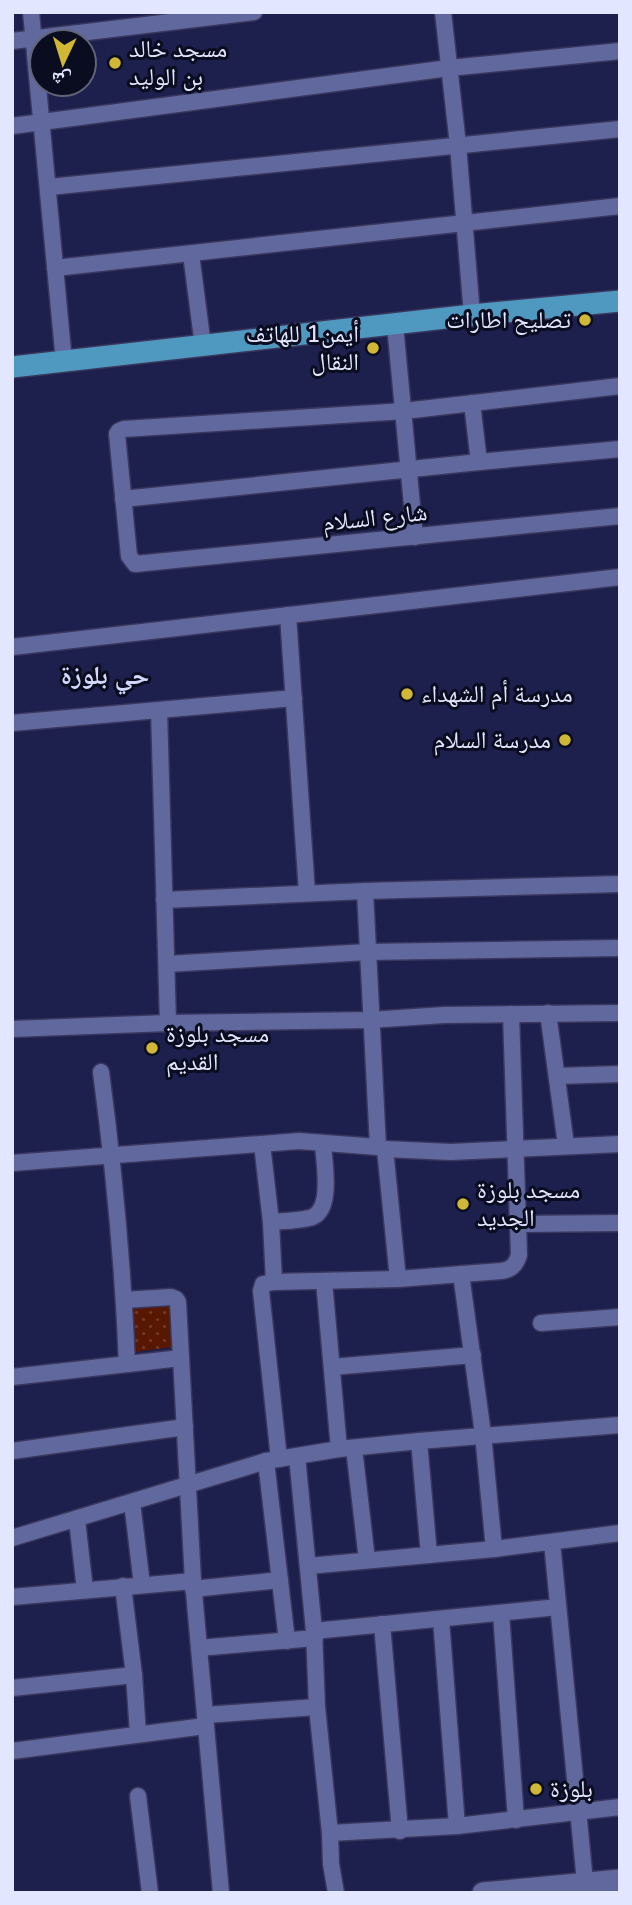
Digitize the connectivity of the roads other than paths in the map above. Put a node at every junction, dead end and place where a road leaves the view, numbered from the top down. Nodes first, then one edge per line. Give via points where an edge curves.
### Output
1 (254, 12) edge
2 (443, 12) edge
3 (98, 31) edge
4 (620, 51) edge
5 (449, 68) junction
6 (40, 98) edge
7 (43, 122) junction
8 (12, 126) edge
9 (620, 128) edge
10 (458, 145) junction
11 (49, 187) junction
12 (620, 206) edge
13 (465, 223) junction
14 (191, 254) junction
15 (55, 268) junction
16 (620, 301) edge
17 (472, 315) junction
18 (395, 325) junction
19 (203, 346) junction
20 (64, 362) junction
21 (12, 367) edge
22 (620, 386) edge
23 (472, 404) junction
24 (404, 411) junction
25 (620, 449) edge
26 (479, 462) junction
27 (409, 469) junction
28 (122, 499) junction
29 (620, 516) edge
30 (415, 537) junction
31 (620, 577) edge
32 (288, 615) junction
33 (12, 648) edge
34 (295, 698) junction
35 (159, 710) junction
36 (12, 723) edge
37 (620, 884) edge
38 (365, 891) junction
39 (307, 893) junction
40 (164, 900) junction
41 (620, 948) edge
42 (367, 952) junction
43 (167, 964) junction
44 (548, 1013) junction
45 (620, 1013) edge
46 (510, 1014) junction
47 (370, 1020) junction
48 (168, 1023) junction
49 (12, 1029) edge
50 (101, 1072) dead end
51 (620, 1074) edge
52 (557, 1076) junction
53 (262, 1144) junction
54 (323, 1144) junction
55 (620, 1144) edge
56 (566, 1145) junction
57 (381, 1148) junction
58 (515, 1150) junction
59 (112, 1156) junction
60 (12, 1163) edge
61 (271, 1222) junction
62 (620, 1223) edge
63 (518, 1224) junction
64 (461, 1274) junction
65 (398, 1279) junction
66 (324, 1281) junction
67 (274, 1282) junction
68 (124, 1300) junction
69 (620, 1317) edge
70 (541, 1323) dead end
71 (472, 1355) junction
72 (181, 1358) junction
73 (127, 1364) junction
74 (332, 1367) junction
75 (12, 1377) edge
76 (620, 1424) edge
77 (185, 1427) junction
78 (483, 1434) junction
79 (419, 1441) junction
80 (347, 1449) junction
81 (12, 1451) edge
82 (297, 1456) junction
83 (273, 1460) junction
84 (189, 1485) junction
85 (132, 1503) junction
86 (77, 1520) junction
87 (620, 1533) edge
88 (12, 1538) edge
89 (552, 1542) junction
90 (494, 1549) junction
91 (277, 1555) junction
92 (429, 1555) junction
93 (308, 1559) junction
94 (367, 1560) junction
95 (280, 1580) junction
96 (142, 1584) junction
97 (193, 1585) junction
98 (123, 1586) junction
99 (85, 1590) junction
100 (12, 1597) edge
101 (558, 1607) junction
102 (501, 1612) junction
103 (440, 1619) junction
104 (382, 1624) junction
105 (314, 1634) junction
106 (287, 1641) junction
107 (198, 1648) junction
108 (134, 1675) junction
109 (12, 1688) edge
110 (317, 1707) junction
111 (205, 1721) junction
112 (138, 1734) junction
113 (12, 1751) edge
114 (138, 1796) dead end
115 (620, 1807) edge
116 (579, 1812) junction
117 (516, 1820) junction
118 (457, 1826) junction
119 (400, 1831) junction
120 (330, 1833) junction
121 (603, 1884) edge
122 (150, 1893) edge
123 (221, 1893) edge
124 (335, 1893) edge
125 (483, 1893) edge

1 - 3 street
2 - 5 street
4 - 5 street
5 - 7 street
5 - 10 street
6 - 7 street
7 - 8 street
7 - 11 street
9 - 10 street
10 - 11 street
10 - 13 street
11 - 15 street
12 - 13 street
13 - 14 street
13 - 17 street
14 - 15 street
14 - 19 street
15 - 20 street
16 - 17 main road
17 - 18 main road
18 - 19 main road
18 - 24 street
19 - 20 main road
20 - 21 main road
22 - 23 street
23 - 24 street
23 - 26 street
24 - 27 street
24 - 28 street via 124,429 117,434
25 - 26 street
26 - 27 street
27 - 28 street
27 - 30 street
28 - 30 street, شارع السلام via 129,556 135,564
29 - 30 street, شارع السلام
31 - 32 street
32 - 33 street
32 - 34 street
34 - 35 street
34 - 39 street
35 - 36 street
35 - 40 street
37 - 38 street
38 - 39 street
38 - 42 street
39 - 40 street
40 - 43 street
41 - 42 street
42 - 43 street
42 - 47 street
43 - 48 street
44 - 45 street
44 - 46 street
44 - 52 street
46 - 47 street
46 - 58 street
47 - 48 street
47 - 57 street
48 - 49 street
50 - 59 street
51 - 52 street
52 - 56 street
53 - 54 street
53 - 59 street
53 - 61 street
54 - 57 street
54 - 61 street via 325,1199 321,1211 311,1218
55 - 56 street
56 - 58 street
57 - 58 street
57 - 65 street
58 - 63 street
59 - 60 street
59 - 68 street
61 - 67 street
62 - 63 street
63 - 64 street via 519,1255 514,1266
64 - 65 street
64 - 71 street
65 - 66 street
66 - 67 street
66 - 74 street
67 - 83 street via 263,1284 261,1291
68 - 72 street via 176,1299
68 - 73 street
69 - 70 street
71 - 74 street
71 - 78 street
72 - 73 street
72 - 77 street
73 - 75 street
74 - 80 street
76 - 78 street
77 - 81 street
77 - 84 street
78 - 79 street
78 - 90 street
79 - 80 street
79 - 92 street
80 - 82 street
80 - 94 street
82 - 83 street
82 - 93 street
83 - 84 street
83 - 91 street
84 - 85 street
84 - 97 street
85 - 86 street
85 - 96 street
86 - 88 street
86 - 99 street
87 - 89 street
89 - 90 street
89 - 101 street
90 - 92 street
91 - 93 street
91 - 95 street
92 - 94 street
93 - 94 street
93 - 105 street
95 - 97 street
95 - 106 street
96 - 97 street
96 - 98 street
97 - 107 street
98 - 99 street
98 - 108 street
99 - 100 street
101 - 102 street
101 - 116 street
102 - 103 street
102 - 117 street
103 - 104 street
103 - 118 street
104 - 105 street
104 - 119 street
105 - 106 street
105 - 110 street
106 - 107 street
107 - 111 street
108 - 109 street
108 - 112 street
110 - 111 street
110 - 120 street
111 - 112 street
111 - 123 street
112 - 113 street
114 - 122 street
115 - 116 street
116 - 117 street
116 - 121 street
117 - 118 street
118 - 119 street
119 - 120 street
120 - 124 street
121 - 125 street

